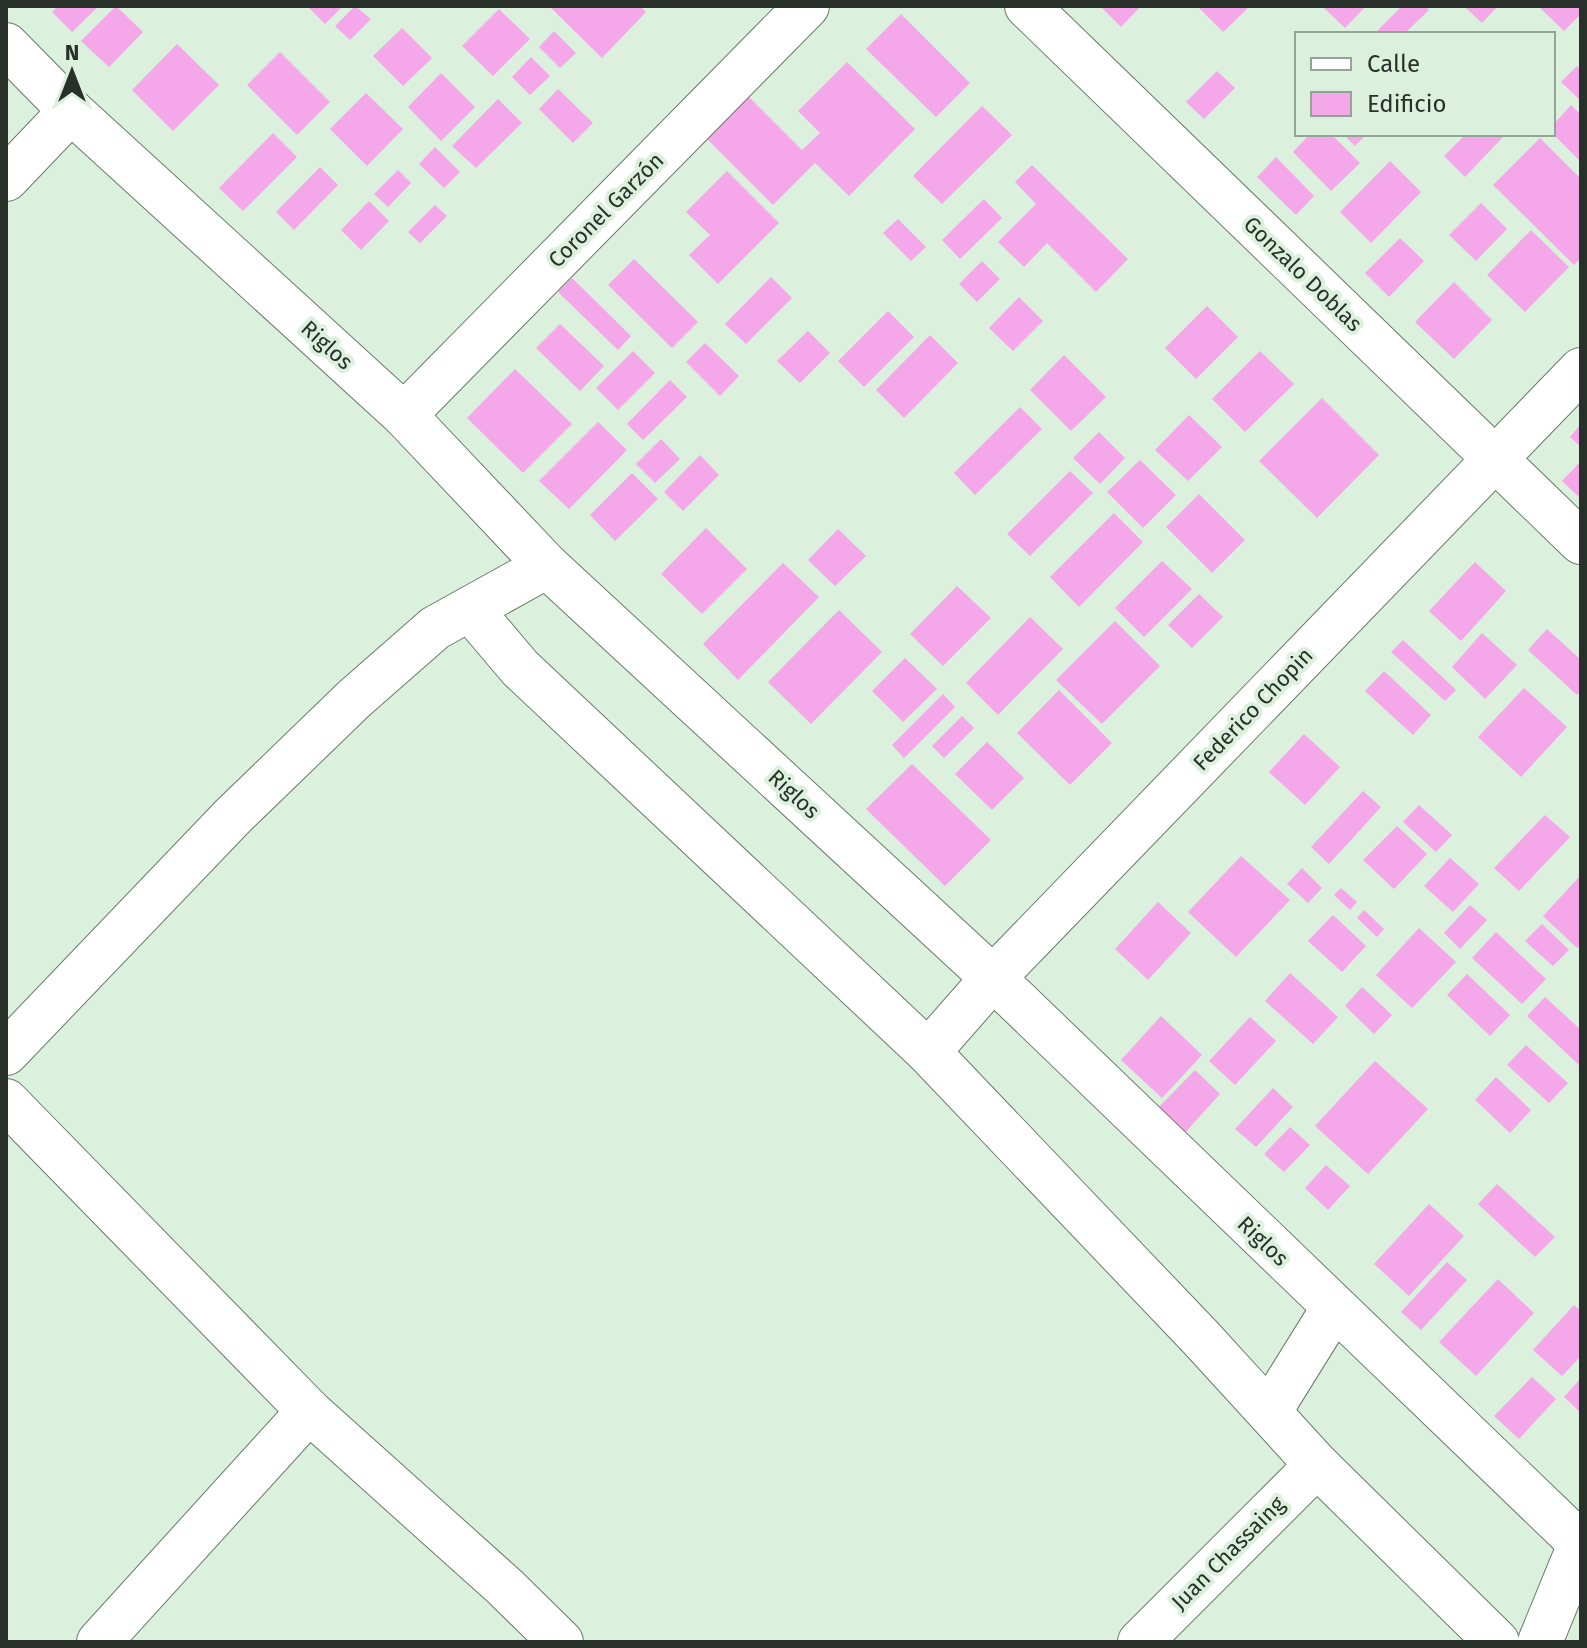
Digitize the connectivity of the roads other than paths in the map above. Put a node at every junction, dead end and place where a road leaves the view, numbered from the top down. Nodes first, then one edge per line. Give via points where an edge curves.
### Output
1 (807, 6) edge
2 (1027, 6) edge
3 (6, 45) edge
4 (71, 111) junction
5 (6, 179) edge
6 (1581, 370) edge
7 (404, 415) junction
8 (1494, 460) junction
9 (1581, 542) edge
10 (547, 566) junction
11 (470, 609) junction
12 (993, 978) junction
13 (928, 1052) junction
14 (6, 1053) edge
15 (6, 1101) edge
16 (1333, 1309) junction
17 (309, 1411) junction
18 (1269, 1412) junction
19 (1317, 1465) junction
20 (1581, 1543) edge
21 (99, 1642) edge
22 (561, 1642) edge
23 (1140, 1642) edge
24 (1497, 1642) edge
25 (1540, 1642) edge

1 - 7 street, Coronel Garzón
2 - 8 street, Gonzalo Doblas
3 - 4 street, Riglos
4 - 5 street
4 - 7 street, Riglos
6 - 8 street, Federico Chopin
7 - 10 street, Riglos
8 - 9 street, Gonzalo Doblas
8 - 12 street, Federico Chopin
10 - 11 street
10 - 12 street, Riglos
11 - 13 street via 520,668
11 - 14 street via 435,628 354,699 233,816
12 - 13 street, Federico Chopin
12 - 16 street, Riglos
13 - 18 street
15 - 17 street
16 - 18 street
16 - 20 street, Riglos
17 - 21 street
17 - 22 street
18 - 19 street
19 - 23 street, Juan Chassaing
19 - 24 street
20 - 25 street

